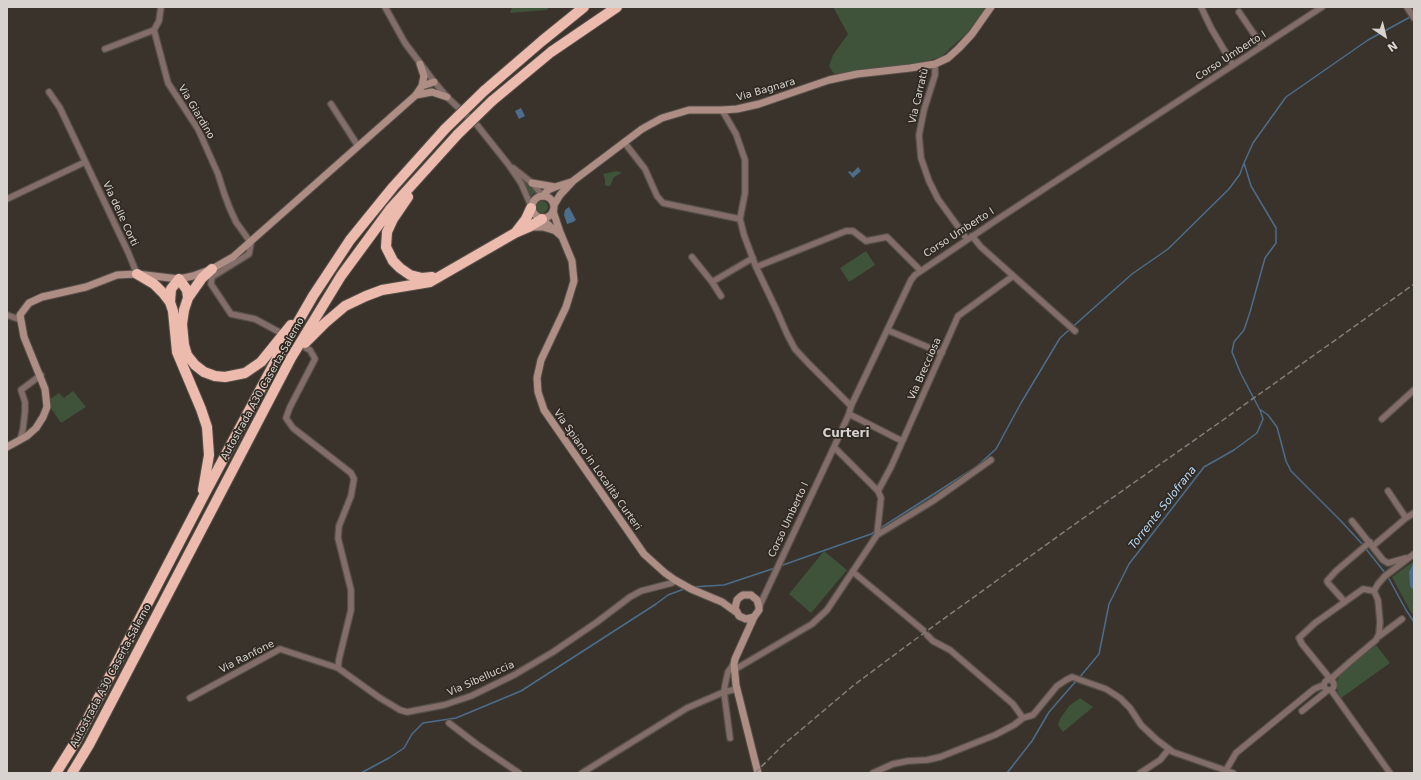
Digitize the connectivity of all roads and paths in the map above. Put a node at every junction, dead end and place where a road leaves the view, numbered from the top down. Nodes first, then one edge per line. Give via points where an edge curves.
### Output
1 (161, 7) edge
2 (385, 7) edge
3 (584, 7) edge
4 (617, 7) edge
5 (991, 7) edge
6 (1202, 7) edge
7 (1322, 7) edge
8 (1409, 9) edge
9 (1239, 12) dead end
10 (1414, 18) edge
11 (154, 30) junction
12 (1262, 46) junction
13 (105, 50) dead end
14 (420, 64) junction
15 (935, 64) junction
16 (1233, 66) junction
17 (434, 82) junction
18 (422, 86) junction
19 (49, 92) dead end
20 (432, 92) junction
21 (416, 96) junction
22 (447, 97) junction
23 (331, 104) dead end
24 (722, 110) junction
25 (624, 142) junction
26 (358, 146) junction
27 (85, 162) junction
28 (508, 164) junction
29 (426, 169) junction
30 (573, 181) junction
31 (532, 183) junction
32 (555, 186) junction
33 (544, 196) junction
34 (7, 200) edge
35 (531, 207) junction
36 (554, 208) junction
37 (542, 219) junction
38 (740, 219) junction
39 (529, 227) junction
40 (556, 231) junction
41 (515, 233) junction
42 (970, 237) junction
43 (564, 239) junction
44 (251, 242) junction
45 (692, 257) dead end
46 (753, 258) junction
47 (756, 267) junction
48 (212, 269) junction
49 (920, 270) junction
50 (137, 274) junction
51 (444, 275) junction
52 (1013, 276) junction
53 (179, 279) junction
54 (712, 282) junction
55 (313, 296) junction
56 (721, 296) dead end
57 (188, 298) junction
58 (170, 302) junction
59 (7, 316) edge
60 (21, 320) junction
61 (887, 330) junction
62 (1075, 331) dead end
63 (281, 333) dead end
64 (306, 348) dead end
65 (942, 353) junction
66 (291, 358) junction
67 (41, 375) junction
68 (1414, 390) edge
69 (851, 406) junction
70 (849, 414) junction
71 (1382, 419) dead end
72 (20, 440) junction
73 (902, 440) junction
74 (7, 447) edge
75 (834, 447) junction
76 (991, 460) dead end
77 (878, 491) junction
78 (1388, 491) dead end
79 (202, 499) junction
80 (1414, 513) edge
81 (1406, 518) junction
82 (1352, 521) dead end
83 (878, 533) junction
84 (1370, 544) junction
85 (1412, 556) edge
86 (853, 572) junction
87 (675, 580) junction
88 (1374, 591) junction
89 (766, 593) junction
90 (754, 597) junction
91 (737, 600) junction
92 (722, 602) junction
93 (1345, 602) junction
94 (759, 607) junction
95 (736, 612) junction
96 (754, 617) junction
97 (742, 618) junction
98 (1402, 619) dead end
99 (923, 630) dead end
100 (747, 632) junction
101 (928, 635) dead end
102 (1378, 637) junction
103 (734, 667) junction
104 (338, 668) junction
105 (1329, 680) junction
106 (737, 689) junction
107 (1328, 689) junction
108 (724, 692) junction
109 (190, 698) dead end
110 (1302, 710) dead end
111 (1024, 718) junction
112 (449, 723) dead end
113 (730, 738) dead end
114 (1169, 749) junction
115 (1226, 770) junction
116 (56, 773) edge
117 (72, 773) edge
118 (518, 773) edge
119 (582, 773) edge
120 (758, 773) edge
121 (872, 773) edge
122 (1140, 773) edge
123 (1232, 773) edge
124 (1390, 773) edge

1 - 11 street via 159,21
2 - 14 street
3 - 55 highway, Autostrada A30 Caserta-Salerno, bridge via 484,91 445,129 393,186 350,240
4 - 29 highway, Autostrada A30 Caserta-Salerno, bridge via 551,52 492,101
5 - 15 main road via 959,48 948,58
6 - 16 street via 1210,28
7 - 12 street, Corso Umberto I
8 - 10 street
9 - 12 street
11 - 13 street
11 - 44 street, Via Giardino via 168,82 198,129 236,222
12 - 16 street, Corso Umberto I
14 - 17 street
14 - 18 main road via 424,76
15 - 24 main road, Via Bagnara via 829,80 759,104
15 - 42 street, Via Carratù via 935,75 919,135 921,158 928,181 938,199
16 - 42 street, Corso Umberto I
17 - 18 main road
17 - 20 main road
17 - 22 street
18 - 21 main road
19 - 27 street, Via delle Corti via 60,108
20 - 21 main road
20 - 22 main road
21 - 26 main road
22 - 28 street via 477,125
23 - 26 street
24 - 25 main road, Via Bagnara via 689,110 675,113 652,123
24 - 38 street via 736,134 745,160 745,193
25 - 30 main road, Via Bagnara
25 - 38 street via 645,169 657,196 663,202
26 - 44 main road
27 - 34 street
27 - 50 street, Via delle Corti
28 - 31 street
28 - 35 street via 521,183
29 - 51 highway via 393,219 387,232 386,248 400,268 410,275 422,278
29 - 66 highway, Autostrada A30 Caserta-Salerno via 391,208 341,276
30 - 32 main road, Via Bagnara
30 - 36 main road, Via Bagnara via 560,195
31 - 32 main road
31 - 33 street
32 - 33 main road, Via Bagnara
33 - 35 main road via 537,198
33 - 36 main road via 551,200
35 - 37 main road via 536,216
35 - 41 highway via 526,219
36 - 37 main road via 549,217
36 - 43 main road, Via Spiano in Località Curteri
37 - 39 highway
37 - 40 main road, Via Spiano in Località Curteri
38 - 46 street
39 - 40 main road via 543,227
39 - 41 highway
40 - 43 main road, Via Spiano in Località Curteri
41 - 51 highway
42 - 49 street, Corso Umberto I
42 - 52 street, Via Carratù
43 - 87 main road, Via Spiano in Località Curteri via 572,261 574,281 566,306 541,360 537,378 538,392 544,410 644,554
44 - 48 main road via 233,257
44 - 63 street via 249,254 212,277 211,284 231,314 255,319
45 - 54 street
46 - 47 street
46 - 54 street
47 - 49 street via 846,231 852,231 866,241 887,237
47 - 69 street via 795,349
48 - 53 main road
48 - 57 highway
49 - 61 street, Corso Umberto I via 911,280
50 - 53 main road
50 - 58 highway via 154,284
50 - 60 main road via 118,275 71,291 42,297 29,303 20,315
51 - 66 highway via 430,282 382,290 345,306 325,322
52 - 62 street, Via Carratù
52 - 65 street, Via Brecciosa via 958,316
53 - 57 highway via 187,290
53 - 58 highway via 171,289
54 - 56 street
55 - 57 highway via 261,362 245,373 225,377 204,372 187,355 182,324
55 - 79 highway, Autostrada A30 Caserta-Salerno
58 - 79 highway via 175,319 177,352 207,427 209,455
59 - 60 street
60 - 67 main road via 24,337
61 - 65 street
61 - 69 street, Corso Umberto I
64 - 104 street via 315,359 286,418 293,428 351,473 354,480 351,496 339,526 338,538 351,590 351,610
65 - 73 street, Via Brecciosa
66 - 117 highway, Autostrada A30 Caserta-Salerno via 89,746
67 - 72 main road via 46,407 43,417 36,428
67 - 72 street via 21,390 25,412
68 - 71 street
69 - 70 street, Corso Umberto I
70 - 73 street
70 - 75 street, Corso Umberto I
72 - 74 main road
73 - 77 street, Via Brecciosa
75 - 77 street
75 - 89 street, Corso Umberto I
76 - 83 street via 933,501
77 - 83 street via 881,498
78 - 81 street
79 - 116 highway, Autostrada A30 Caserta-Salerno via 76,741
80 - 81 street
81 - 84 street
82 - 84 street
83 - 86 street
84 - 85 street via 1388,563
84 - 93 street via 1327,581
85 - 88 street via 1387,574
86 - 99 street
86 - 103 street via 827,610 812,624
87 - 92 main road, Via Spiano in Località Curteri
87 - 104 street, Via Sibelluccia via 630,596 577,636 514,676 471,696 444,705 407,712 400,710
88 - 93 street via 1363,589
88 - 102 street via 1378,600 1380,622
89 - 90 street
89 - 94 street, Corso Umberto I
90 - 91 main road via 743,595
90 - 94 main road
91 - 92 main road
91 - 95 main road
92 - 95 main road, Via Spiano in Località Curteri
93 - 105 street via 1299,638
94 - 96 main road
95 - 97 main road
96 - 97 main road
96 - 100 main road
97 - 100 main road
98 - 102 street
100 - 103 main road
101 - 111 street via 961,659 1013,704
102 - 105 street
103 - 106 main road
103 - 108 street via 728,672
104 - 109 street, Via Ranfone via 280,649
105 - 107 street via 1325,682
105 - 107 street via 1334,686
106 - 108 street
106 - 120 main road
107 - 110 street
107 - 115 street via 1321,686 1314,689 1236,754
107 - 124 street
108 - 113 street
108 - 119 street via 675,714
111 - 114 street via 1033,715 1057,686 1075,677 1106,689 1120,698 1141,725
111 - 121 street via 995,735 940,757 893,764
112 - 118 street
114 - 115 street
114 - 122 street via 1160,760
115 - 123 street

